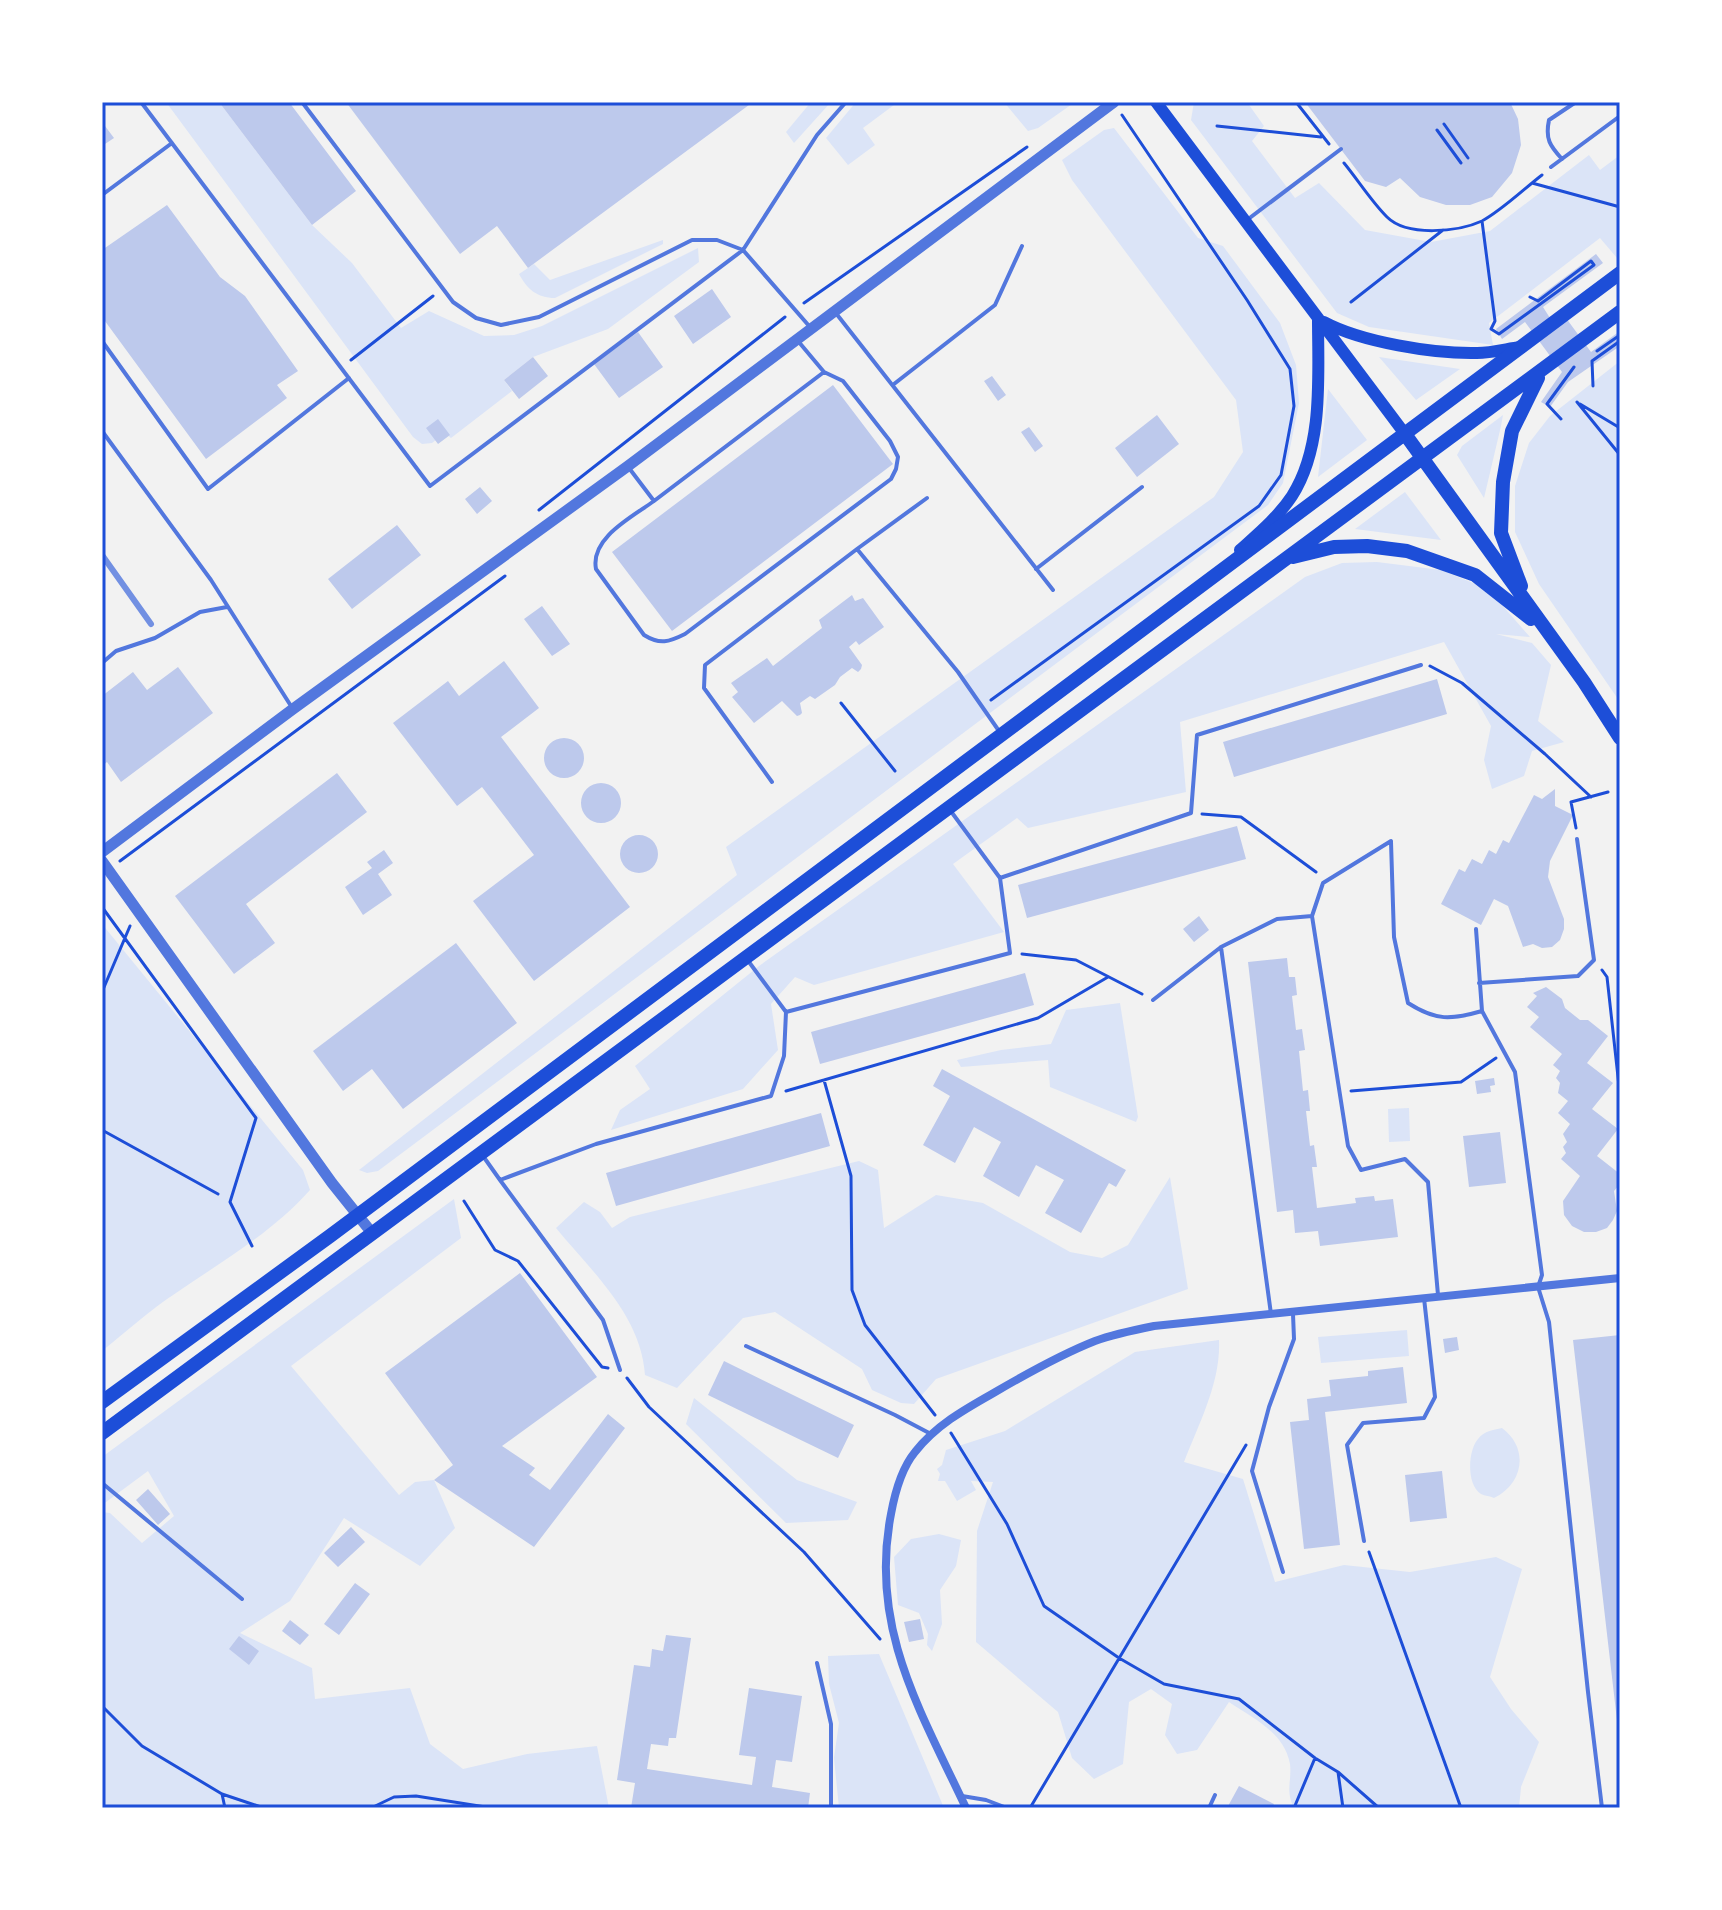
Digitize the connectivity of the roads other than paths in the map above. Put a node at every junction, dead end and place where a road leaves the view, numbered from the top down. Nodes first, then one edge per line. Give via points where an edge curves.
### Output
1 (141, 102) edge
2 (302, 102) edge
3 (846, 102) edge
4 (1114, 102) edge
5 (1156, 102) edge
6 (1576, 102) edge
7 (1620, 116) edge
8 (172, 143) junction
9 (1338, 151) road end
10 (1563, 160) junction
11 (1551, 167) road end
12 (102, 195) edge
13 (1246, 221) junction
14 (1022, 246) dead end
15 (743, 250) junction
16 (1620, 273) edge
17 (834, 310) junction
18 (1620, 312) edge
19 (1318, 319) junction
20 (811, 328) junction
21 (797, 339) junction
22 (102, 341) edge
23 (1520, 347) junction
24 (824, 372) junction
25 (1541, 372) junction
26 (349, 378) junction
27 (893, 385) junction
28 (102, 431) edge
29 (1405, 434) junction
30 (1423, 460) junction
31 (628, 466) junction
32 (1142, 487) dead end
33 (927, 498) dead end
34 (654, 501) junction
35 (857, 549) junction
36 (1284, 559) junction
37 (1036, 569) junction
38 (1196, 589) junction
39 (1053, 590) dead end
40 (227, 607) junction
41 (1544, 629) junction
42 (102, 663) edge
43 (1421, 665) road end
44 (293, 709) junction
45 (1000, 733) junction
46 (1620, 738) edge
47 (772, 782) dead end
48 (949, 809) junction
49 (1577, 839) road end
50 (102, 852) edge
51 (102, 861) edge
52 (1000, 878) junction
53 (1312, 916) junction
54 (1476, 929) dead end
55 (1221, 947) junction
56 (746, 959) junction
57 (1479, 983) junction
58 (1153, 1000) road end
59 (1482, 1011) junction
60 (786, 1012) junction
61 (481, 1154) junction
62 (500, 1180) junction
63 (358, 1214) junction
64 (372, 1233) junction
65 (1620, 1278) edge
66 (1538, 1287) junction
67 (1438, 1297) junction
68 (1424, 1298) junction
69 (1293, 1312) junction
70 (1271, 1314) junction
71 (746, 1346) dead end
72 (620, 1370) road end
73 (102, 1402) edge
74 (102, 1433) edge
75 (931, 1434) junction
76 (102, 1483) edge
77 (1364, 1541) road end
78 (1283, 1572) dead end
79 (242, 1599) dead end
80 (817, 1663) dead end
81 (1215, 1795) dead end
82 (960, 1796) junction
83 (831, 1808) edge
84 (966, 1808) edge
85 (1007, 1808) edge
86 (1209, 1808) edge
87 (1602, 1808) edge

1 - 8 lane
2 - 15 lane via 453,302 476,318 501,325 539,317 692,240 717,240
3 - 15 lane via 817,135
4 - 17 street
5 - 13 main road
6 - 10 lane via 1549,120 1546,132
7 - 10 lane
8 - 12 lane
8 - 26 lane
9 - 13 lane
10 - 11 lane
13 - 19 main road
14 - 27 lane via 995,305
15 - 20 lane
15 - 26 lane via 430,486
16 - 23 main road
17 - 20 street
17 - 27 lane
18 - 25 main road
19 - 23 main road via 1345,333 1450,352
19 - 29 main road
19 - 38 main road via 1316,413 1307,466 1271,522
20 - 21 street
21 - 24 lane
21 - 31 street
22 - 26 lane via 208,489
23 - 29 main road
24 - 34 lane
24 - 34 lane via 843,381 890,441 898,457 891,479 668,642 644,635 594,560 604,540
25 - 30 main road
25 - 41 main road via 1512,431 1501,533
27 - 37 lane
28 - 40 lane
29 - 30 main road
29 - 38 main road
30 - 36 main road
30 - 41 main road
31 - 34 lane
31 - 44 street
32 - 37 lane
33 - 35 lane
35 - 45 lane via 958,672
35 - 47 lane via 705,665 704,688
36 - 41 main road via 1334,547 1407,551 1475,575
36 - 48 main road
37 - 39 lane
38 - 45 main road
40 - 42 lane via 200,612 155,638 116,651
40 - 44 lane
41 - 46 main road
43 - 52 lane via 1197,735 1191,813
44 - 50 street
45 - 63 main road
48 - 52 lane
48 - 56 main road
49 - 57 lane via 1594,960 1578,976
51 - 63 street
52 - 60 lane via 1010,953
53 - 55 lane via 1277,919
53 - 59 lane via 1323,883 1391,841 1394,937 1408,1003 1427,1015 1455,1019
53 - 67 lane via 1348,1146 1361,1170 1405,1159 1428,1182
54 - 57 lane
55 - 58 lane
55 - 70 lane
56 - 60 lane
56 - 61 main road
57 - 59 lane
59 - 66 lane via 1515,1072 1542,1275
60 - 62 lane via 784,1056 771,1096 596,1144
61 - 62 lane
61 - 64 main road
62 - 72 lane via 603,1320
63 - 64 street
63 - 73 main road
64 - 74 main road
65 - 66 street
66 - 67 street
66 - 87 lane via 1549,1322
67 - 68 street
68 - 69 street
68 - 77 lane via 1435,1397 1424,1418 1363,1423 1347,1445
69 - 70 street
69 - 78 lane via 1294,1339 1252,1471
70 - 75 street via 1154,1326 1094,1341 957,1414
71 - 75 lane
75 - 82 street via 901,1476 886,1540 885,1576 901,1668
76 - 79 lane
80 - 83 lane via 831,1724
81 - 86 lane
82 - 84 street
82 - 85 lane

